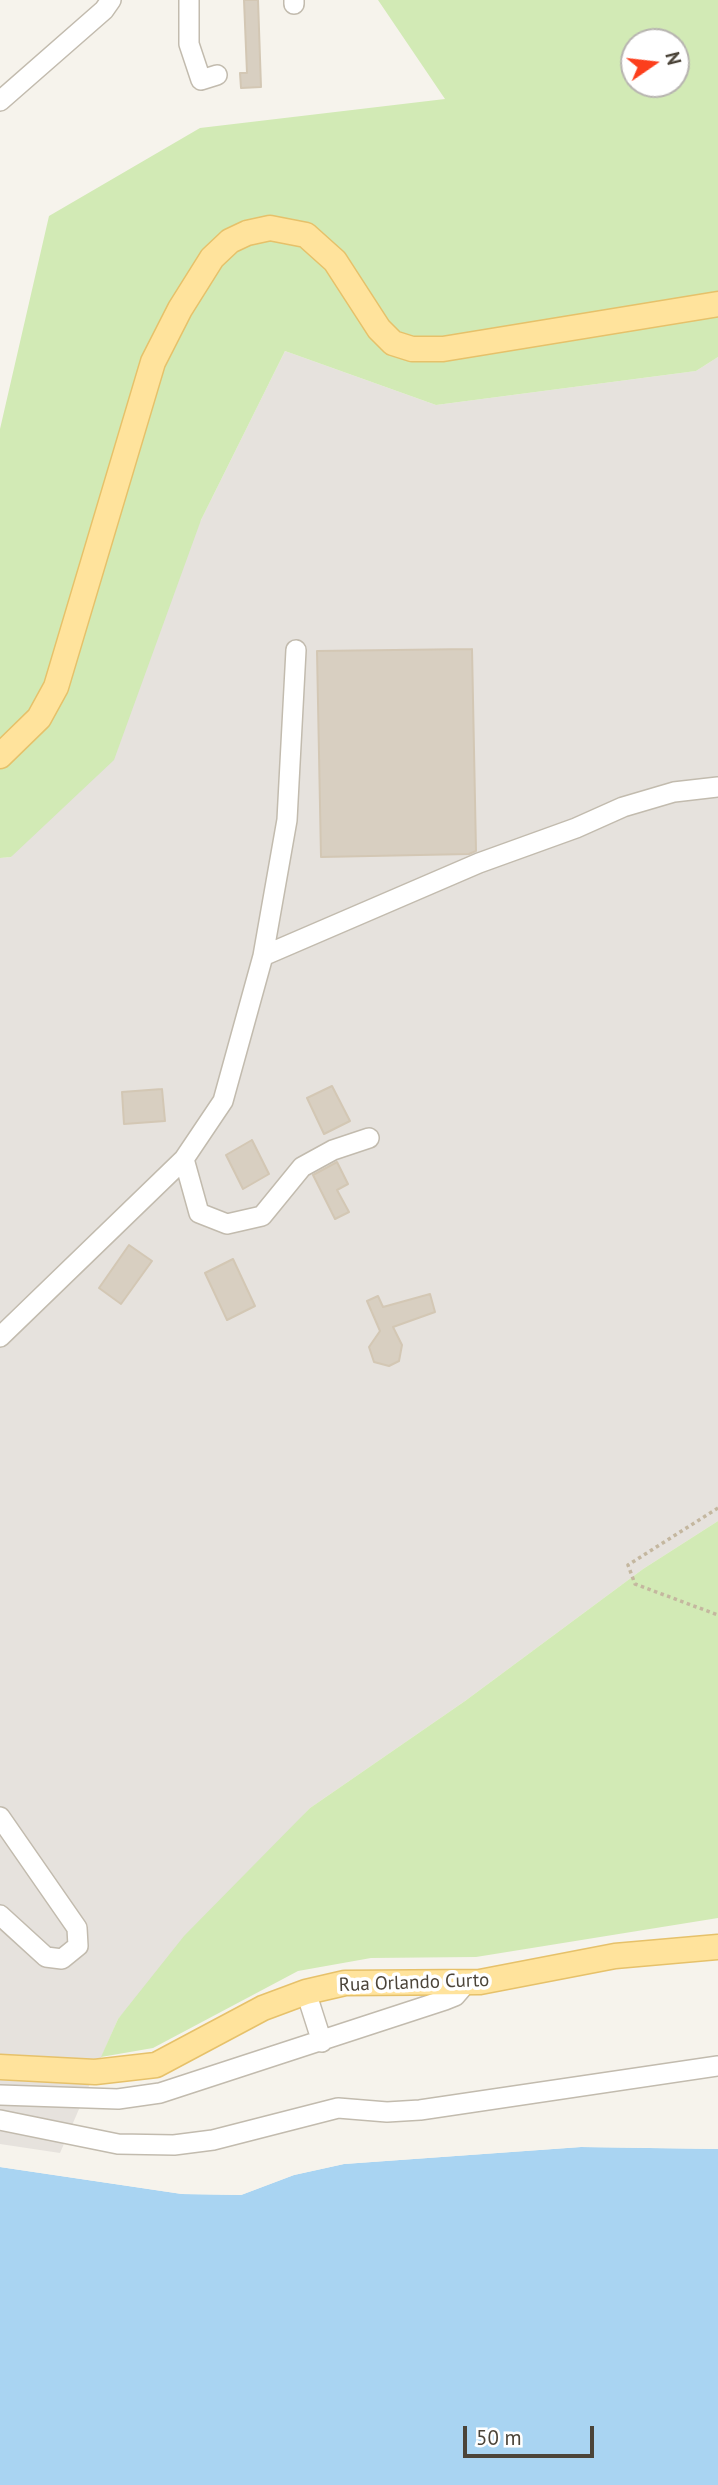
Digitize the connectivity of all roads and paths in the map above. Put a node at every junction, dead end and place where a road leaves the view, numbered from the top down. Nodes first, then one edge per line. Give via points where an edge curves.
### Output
1 (111, 0) edge
2 (189, 0) edge
3 (217, 75) dead end
4 (0, 101) edge
5 (718, 304) edge
6 (296, 650) dead end
7 (0, 756) edge
8 (718, 787) edge
9 (263, 956) junction
10 (369, 1138) dead end
11 (184, 1159) junction
12 (0, 1337) edge
13 (718, 1508) edge
14 (718, 1615) edge
15 (0, 1817) edge
16 (0, 1915) edge
17 (718, 1947) edge
18 (467, 1982) junction
19 (306, 1992) junction
20 (322, 2042) junction
21 (718, 2066) edge
22 (0, 2067) edge
23 (0, 2095) edge
24 (0, 2120) edge

1 - 4 lane
2 - 3 lane via 189,44 201,80
5 - 7 main road via 443,349 412,349 393,343 379,329 335,261 306,235 270,228 230,241 212,258 192,289 153,362 56,687 39,718
6 - 9 lane via 287,820
8 - 9 lane via 674,792 623,807
9 - 11 lane via 223,1101
10 - 11 lane via 302,1167 262,1216 227,1224 199,1213
11 - 12 lane
13 - 14 path via 628,1565 635,1584
15 - 16 lane via 77,1928 78,1946 62,1959 46,1957
17 - 18 main road, Rua Orlando Curto via 615,1956
18 - 19 main road, Rua Orlando Curto via 376,1981
18 - 20 lane via 445,2000
19 - 20 lane
19 - 22 main road, Rua Orlando Curto via 263,2008 156,2065 95,2072
20 - 23 lane via 160,2093 118,2099
21 - 24 lane via 420,2110 338,2108 213,2140 174,2145 118,2144

